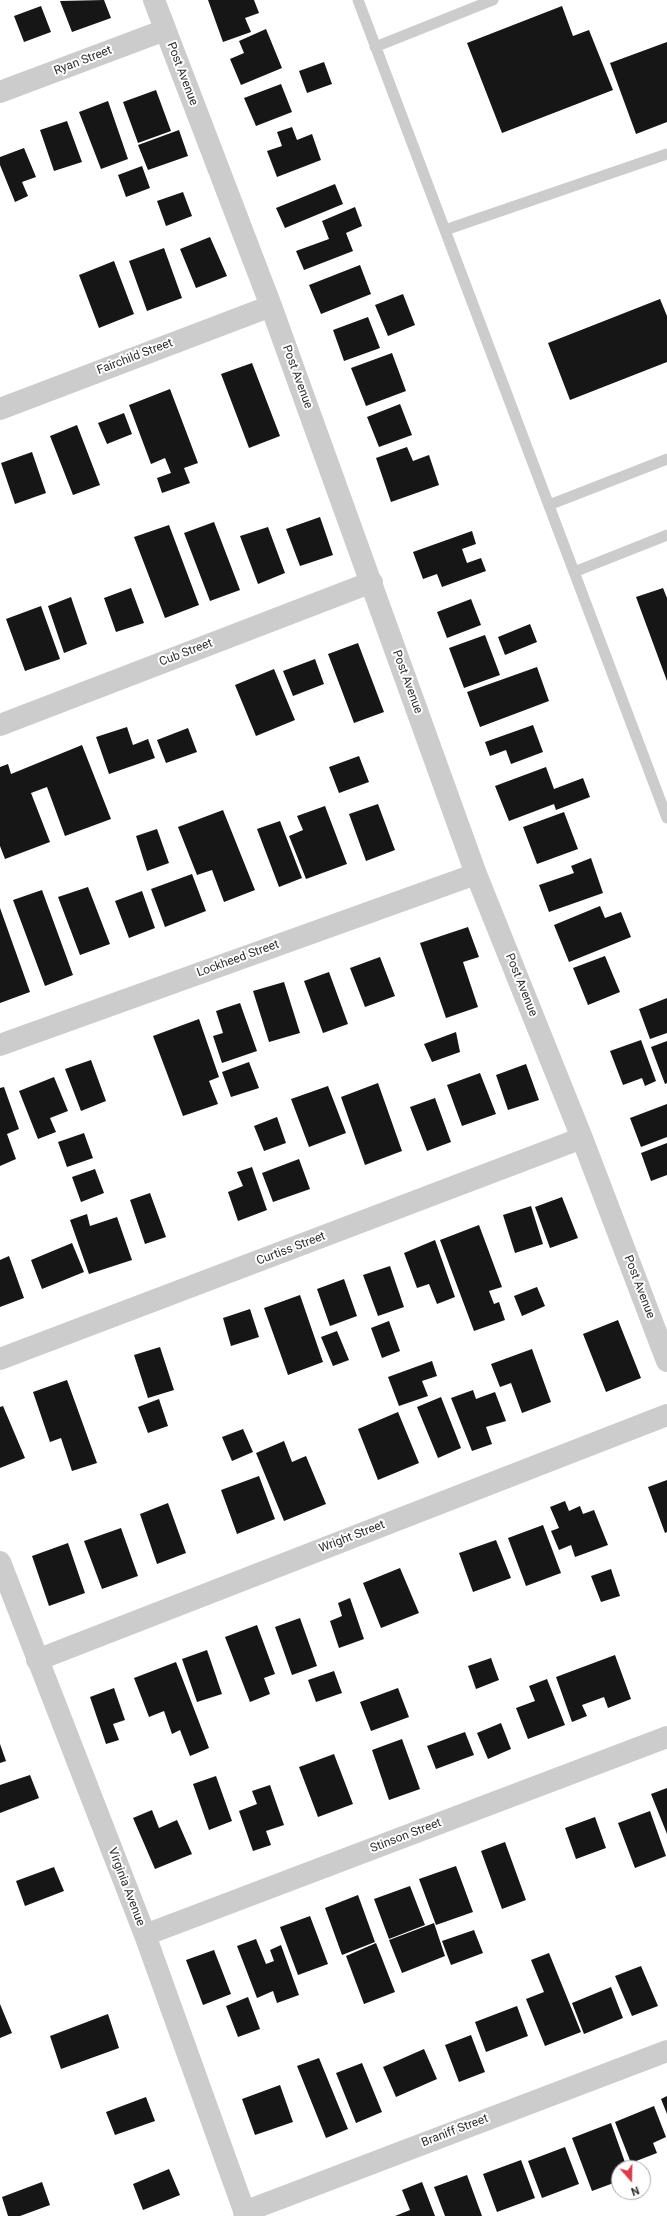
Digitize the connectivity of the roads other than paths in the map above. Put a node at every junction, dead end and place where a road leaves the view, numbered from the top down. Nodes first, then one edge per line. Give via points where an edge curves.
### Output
1 (154, 0) edge
2 (358, 0) edge
3 (493, 0) edge
4 (165, 30) junction
5 (375, 46) junction
6 (0, 92) edge
7 (667, 154) edge
8 (445, 230) junction
9 (271, 306) junction
10 (0, 409) edge
11 (667, 459) edge
12 (548, 505) junction
13 (667, 535) edge
14 (574, 572) junction
15 (372, 582) junction
16 (0, 724) edge
17 (667, 818) edge
18 (476, 874) junction
19 (0, 1044) edge
20 (582, 1138) junction
21 (0, 1359) edge
22 (667, 1361) edge
23 (667, 1416) edge
24 (0, 1562) edge
25 (37, 1660) junction
26 (667, 1736) edge
27 (145, 1936) junction
28 (667, 2051) edge
29 (245, 2214) edge

1 - 4 street, Post Avenue
2 - 5 lane
3 - 5 lane
4 - 6 street, Ryan Street
4 - 9 street, Post Avenue
5 - 8 lane
7 - 8 lane
8 - 12 lane
9 - 10 street, Fairchild Street
9 - 15 street, Post Avenue
11 - 12 lane
12 - 14 lane
13 - 14 lane
14 - 17 lane
15 - 16 street, Cub Street
15 - 18 street, Post Avenue
18 - 19 street, Lockheed Street
18 - 20 street, Post Avenue
20 - 21 street, Curtiss Street
20 - 22 street, Post Avenue
23 - 25 street, Wright Street
24 - 25 street, Virginia Avenue
25 - 27 street, Virginia Avenue
26 - 27 street, Stinson Street
27 - 29 street, Virginia Avenue
28 - 29 street, Braniff Street

